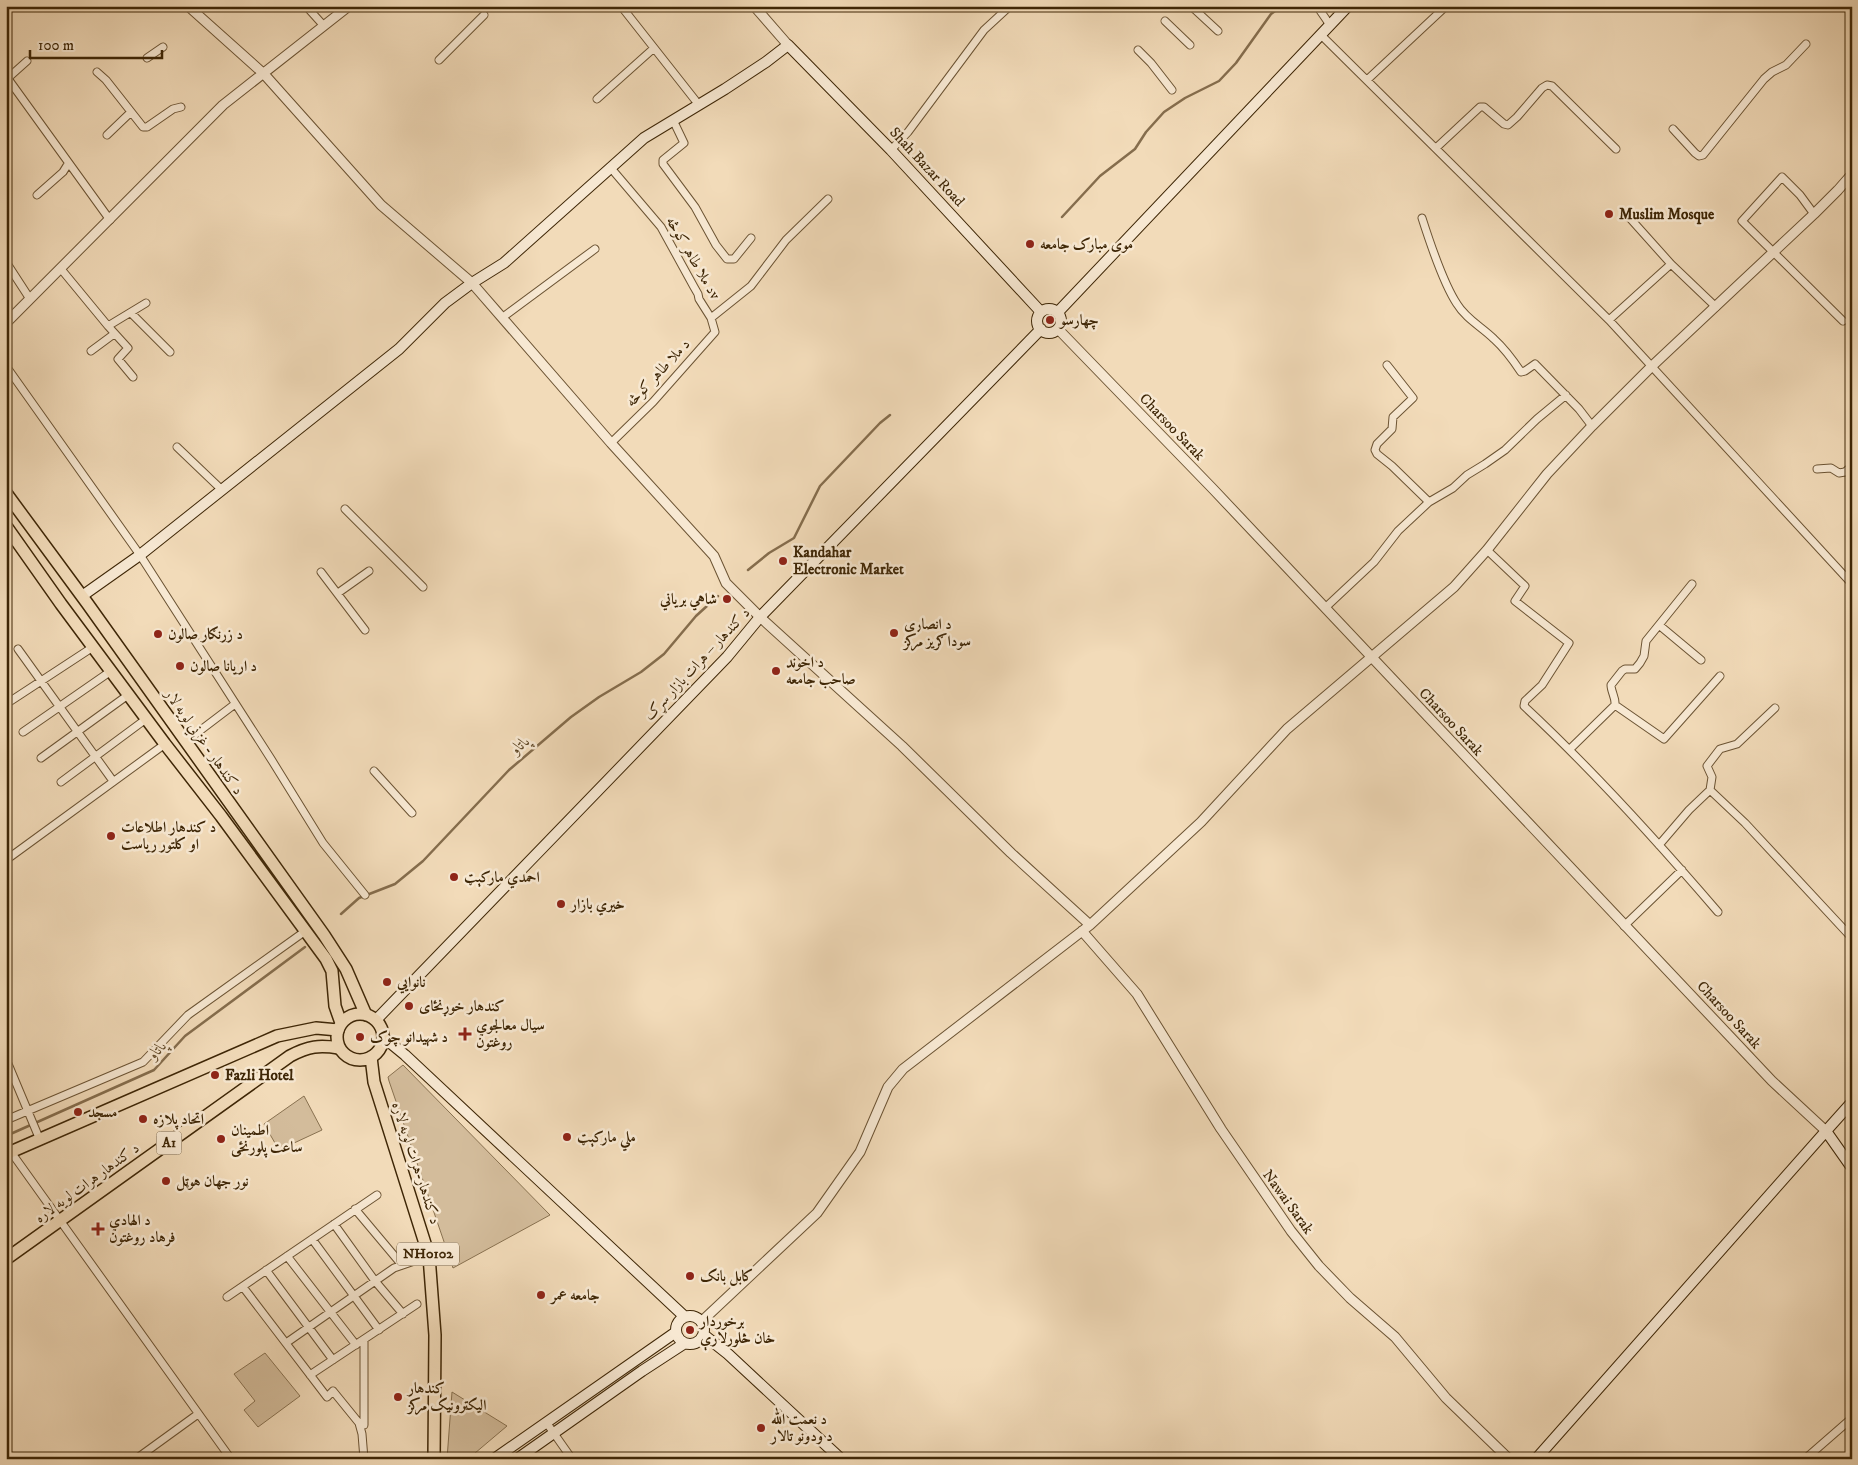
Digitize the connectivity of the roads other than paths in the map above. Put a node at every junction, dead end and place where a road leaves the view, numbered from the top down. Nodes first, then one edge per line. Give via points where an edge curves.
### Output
1 (188, 6) edge
2 (306, 6) edge
3 (349, 6) edge
4 (621, 6) edge
5 (754, 6) edge
6 (1010, 6) edge
7 (1191, 6) edge
8 (1317, 6) edge
9 (1348, 6) edge
10 (1443, 9) dead end
11 (484, 15) dead end
12 (1165, 21) dead end
13 (1330, 25) junction
14 (324, 26) junction
15 (1218, 31) dead end
16 (1321, 35) junction
17 (1806, 44) dead end
18 (788, 45) junction
19 (1190, 45) dead end
20 (163, 47) dead end
21 (654, 48) junction
22 (1138, 50) dead end
23 (147, 58) dead end
24 (439, 60) dead end
25 (27, 61) dead end
26 (97, 72) dead end
27 (264, 74) junction
28 (1367, 80) junction
29 (8, 81) edge
30 (1172, 90) dead end
31 (597, 99) dead end
32 (699, 105) junction
33 (181, 107) dead end
34 (131, 112) junction
35 (673, 120) junction
36 (1673, 128) dead end
37 (108, 135) dead end
38 (1436, 148) junction
39 (891, 150) junction
40 (1616, 150) dead end
41 (68, 164) junction
42 (610, 167) junction
43 (1852, 174) edge
44 (37, 195) dead end
45 (828, 199) dead end
46 (1814, 214) junction
47 (1628, 216) dead end
48 (1422, 218) dead end
49 (110, 220) junction
50 (751, 238) dead end
51 (595, 249) dead end
52 (1774, 253) junction
53 (6, 262) edge
54 (1671, 264) junction
55 (61, 269) junction
56 (472, 283) junction
57 (30, 299) junction
58 (146, 303) dead end
59 (1716, 307) junction
60 (1041, 312) junction
61 (1058, 312) junction
62 (131, 313) junction
63 (503, 317) junction
64 (712, 318) junction
65 (1609, 320) junction
66 (1843, 321) dead end
67 (6, 322) edge
68 (108, 326) junction
69 (1041, 329) junction
70 (1058, 329) junction
71 (114, 334) junction
72 (91, 351) dead end
73 (170, 352) dead end
74 (1387, 365) dead end
75 (6, 366) edge
76 (1651, 367) junction
77 (133, 377) dead end
78 (1566, 395) junction
79 (1592, 426) junction
80 (611, 443) junction
81 (177, 447) dead end
82 (1852, 466) edge
83 (1817, 469) dead end
84 (222, 490) junction
85 (6, 493) edge
86 (1429, 502) junction
87 (345, 509) dead end
88 (6, 526) edge
89 (1487, 550) junction
90 (140, 555) junction
91 (368, 571) dead end
92 (321, 572) dead end
93 (1692, 584) dead end
94 (1852, 584) edge
95 (423, 587) dead end
96 (338, 593) junction
97 (82, 596) junction
98 (1325, 608) junction
99 (760, 617) junction
100 (1659, 625) junction
101 (365, 630) dead end
102 (93, 647) junction
103 (18, 649) dead end
104 (1372, 658) junction
105 (1701, 660) dead end
106 (111, 671) junction
107 (1720, 676) dead end
108 (40, 682) junction
109 (128, 695) junction
110 (6, 704) edge
111 (235, 704) junction
112 (1615, 705) junction
113 (59, 707) junction
114 (1774, 708) dead end
115 (146, 719) junction
116 (23, 732) dead end
117 (77, 732) junction
118 (185, 742) junction
119 (165, 744) junction
120 (1570, 749) junction
121 (95, 757) junction
122 (41, 758) dead end
123 (374, 771) dead end
124 (60, 782) dead end
125 (113, 782) junction
126 (1710, 790) junction
127 (412, 813) dead end
128 (1659, 845) junction
129 (6, 860) edge
130 (1682, 870) junction
131 (365, 895) dead end
132 (1718, 912) dead end
133 (1090, 925) junction
134 (1624, 926) junction
135 (1082, 931) junction
136 (304, 932) junction
137 (1852, 938) edge
138 (371, 1017) junction
139 (339, 1027) junction
140 (383, 1037) junction
141 (339, 1048) junction
142 (371, 1057) junction
143 (6, 1059) edge
144 (1852, 1102) edge
145 (29, 1114) junction
146 (6, 1120) edge
147 (1826, 1131) junction
148 (38, 1136) junction
149 (9, 1153) edge
150 (1852, 1168) edge
151 (377, 1196) dead end
152 (355, 1209) junction
153 (60, 1221) junction
154 (334, 1224) junction
155 (312, 1239) junction
156 (287, 1256) junction
157 (429, 1256) junction
158 (6, 1259) edge
159 (402, 1265) junction
160 (266, 1270) junction
161 (375, 1281) junction
162 (243, 1287) junction
163 (353, 1296) junction
164 (227, 1298) dead end
165 (417, 1304) dead end
166 (330, 1312) junction
167 (403, 1314) junction
168 (685, 1317) junction
169 (702, 1321) junction
170 (308, 1327) junction
171 (379, 1330) junction
172 (676, 1332) junction
173 (704, 1335) junction
174 (364, 1340) junction
175 (286, 1343) junction
176 (685, 1343) junction
177 (356, 1345) junction
178 (333, 1360) junction
179 (310, 1375) junction
180 (198, 1414) junction
181 (1852, 1418) edge
182 (546, 1422) junction
183 (364, 1425) dead end
184 (553, 1433) junction
185 (136, 1459) edge
186 (231, 1459) edge
187 (364, 1459) edge
188 (434, 1459) edge
189 (494, 1459) edge
190 (517, 1459) edge
191 (572, 1459) edge
192 (841, 1459) edge
193 (1509, 1459) edge
194 (1536, 1459) edge
195 (1805, 1459) edge

1 - 27 street
2 - 14 street
3 - 14 street
4 - 21 street
5 - 18 street
6 - 39 street via 984,30
7 - 15 street
8 - 13 street
9 - 13 main road
10 - 28 street
11 - 24 street
12 - 19 street
13 - 16 main road
14 - 27 street
16 - 28 street
16 - 61 main road
17 - 36 street via 1793,59 1764,79 1703,155 1695,153
18 - 32 main road
18 - 39 main road, Shah Bazar Road
20 - 23 street
21 - 31 street
21 - 32 street
22 - 30 street
25 - 29 street
26 - 34 street
27 - 49 street via 223,105
27 - 56 street via 382,205
28 - 38 street
29 - 41 street
32 - 35 main road
33 - 34 street via 145,128
34 - 37 street
35 - 42 main road via 644,138
35 - 50 street via 684,143 662,162 696,207 716,245 727,259 734,259
38 - 40 street via 1480,107 1508,125 1547,85 1552,86
38 - 65 street
39 - 60 main road, Shah Bazar Road
41 - 44 street
41 - 49 street
42 - 56 main road via 504,263
42 - 64 street, د ملا طاهر کوڅهv via 661,227 698,299
43 - 46 street
45 - 64 street via 786,240 751,286
46 - 52 street
46 - 52 street via 1789,183 1780,178 1742,220
47 - 54 street
48 - 78 street via 1457,305 1506,351 1521,372 1534,364
49 - 55 street
51 - 63 street
52 - 59 street
52 - 66 street
53 - 57 street
54 - 59 street
54 - 65 street
55 - 57 street
55 - 68 street
56 - 63 street
56 - 84 main road via 445,303 399,349
57 - 67 street
58 - 62 street
59 - 76 street
60 - 61 main road via 1052,309
60 - 69 main road via 1038,318
61 - 70 main road via 1061,321
62 - 68 street
62 - 73 street
63 - 80 street
64 - 80 street, د ملا طاهر کوڅه via 715,332
65 - 76 street
68 - 71 street
69 - 70 main road via 1049,332
69 - 99 main road, د کندهار – هرات بازار سړک
70 - 98 street, Charsoo Sarak
71 - 72 street
71 - 77 street via 128,348 118,359
74 - 86 street via 1413,398 1394,418 1392,429 1377,444 1376,454
75 - 90 street
76 - 79 street
76 - 94 street
78 - 79 street
78 - 86 street via 1505,450
79 - 89 street via 1547,474
80 - 99 street via 714,556 726,583
81 - 84 street
82 - 83 street via 1839,473 1831,468
84 - 90 main road
85 - 97 main road, د کندهار - غزني لويه لار
86 - 98 street via 1398,531 1374,562
87 - 95 street
88 - 102 main road, د کندهار - غزني لويه لار
89 - 104 street via 1454,587
89 - 120 street via 1525,586 1515,601 1569,643 1542,685 1524,704
90 - 97 main road
90 - 111 street
91 - 96 street
92 - 96 street
93 - 100 street
96 - 101 street
97 - 118 main road, د کندهار - غزني لويه لار
98 - 104 street, Charsoo Sarak
99 - 133 street via 902,746 1011,854
99 - 138 main road, د کندهار – هرات بازار سړک via 720,664
100 - 105 street
100 - 112 street via 1646,641 1640,663 1635,669 1622,671 1611,685
102 - 106 main road, د کندهار - غزني لويه لار
102 - 108 street
103 - 108 street
104 - 133 street via 1287,730 1202,822
104 - 134 street, Charsoo Sarak
106 - 109 main road, د کندهار - غزني لويه لار
106 - 113 street
107 - 112 street via 1664,739
108 - 110 street
108 - 113 street
109 - 115 main road, د کندهار - غزني لويه لار
109 - 117 street
111 - 118 street
111 - 131 street via 323,843
112 - 120 street
113 - 116 street
113 - 117 street
114 - 126 street via 1737,744 1720,749 1707,766 1712,778
115 - 119 main road, د کندهار - غزني لويه لار
115 - 121 street
117 - 121 street
117 - 122 street
118 - 138 main road, د کندهار - غزني لويه لار via 346,969
119 - 125 street
119 - 136 main road, د کندهار - غزني لويه لار
120 - 128 street
121 - 124 street
121 - 125 street
123 - 127 street
125 - 129 street
126 - 128 street
126 - 137 street via 1745,822
128 - 130 street
130 - 132 street
130 - 134 street
133 - 135 street
134 - 147 street, Charsoo Sarak via 1772,1081
135 - 169 street via 903,1069 888,1087 860,1152 817,1213
135 - 193 street, Nawai Sarak via 1138,994 1221,1129 1319,1266 1395,1337 1446,1398
136 - 139 main road, د کندهار - غزني لويه لار via 332,971
136 - 145 street via 188,1015 144,1062
138 - 139 main road via 352,1015
138 - 140 main road via 380,1025
139 - 141 main road
139 - 148 main road via 277,1036
140 - 142 main road via 382,1045
140 - 168 main road
141 - 142 main road via 353,1059
141 - 153 main road, د کندهار هرات لویه لاره / A1 via 306,1048 290,1056
142 - 157 main road, د کندهار-هرات لويه لاره / NH0102 via 374,1082
143 - 145 street
144 - 147 main road
145 - 146 street
145 - 148 street
147 - 150 main road
147 - 194 main road
148 - 149 main road
149 - 153 street
151 - 152 street
152 - 154 street
152 - 159 street
153 - 158 main road, د کندهار هرات لویه لاره / A1
153 - 180 street
154 - 155 street
154 - 161 street
155 - 156 street
155 - 163 street
156 - 160 street
156 - 166 street
157 - 159 street
157 - 188 main road, د کندهار-هرات لويه لاره / NH0102 via 435,1335
159 - 161 street
160 - 162 street
160 - 170 street
161 - 163 street
161 - 167 street
162 - 164 street
162 - 175 street
163 - 166 street
163 - 171 street
165 - 167 street
166 - 170 street
166 - 177 street
167 - 171 street
168 - 169 main road via 694,1316
168 - 172 main road via 678,1323
169 - 173 main road
170 - 175 street
170 - 178 street
171 - 174 street
172 - 176 main road
172 - 182 main road
173 - 176 main road via 694,1344
173 - 192 main road
174 - 177 street
174 - 183 street
175 - 179 street
176 - 184 main road
177 - 178 street
178 - 179 street
179 - 187 street via 327,1397 333,1391 359,1422
180 - 185 street
180 - 186 street
181 - 195 street
182 - 184 street
182 - 189 main road
184 - 190 main road
184 - 191 street

